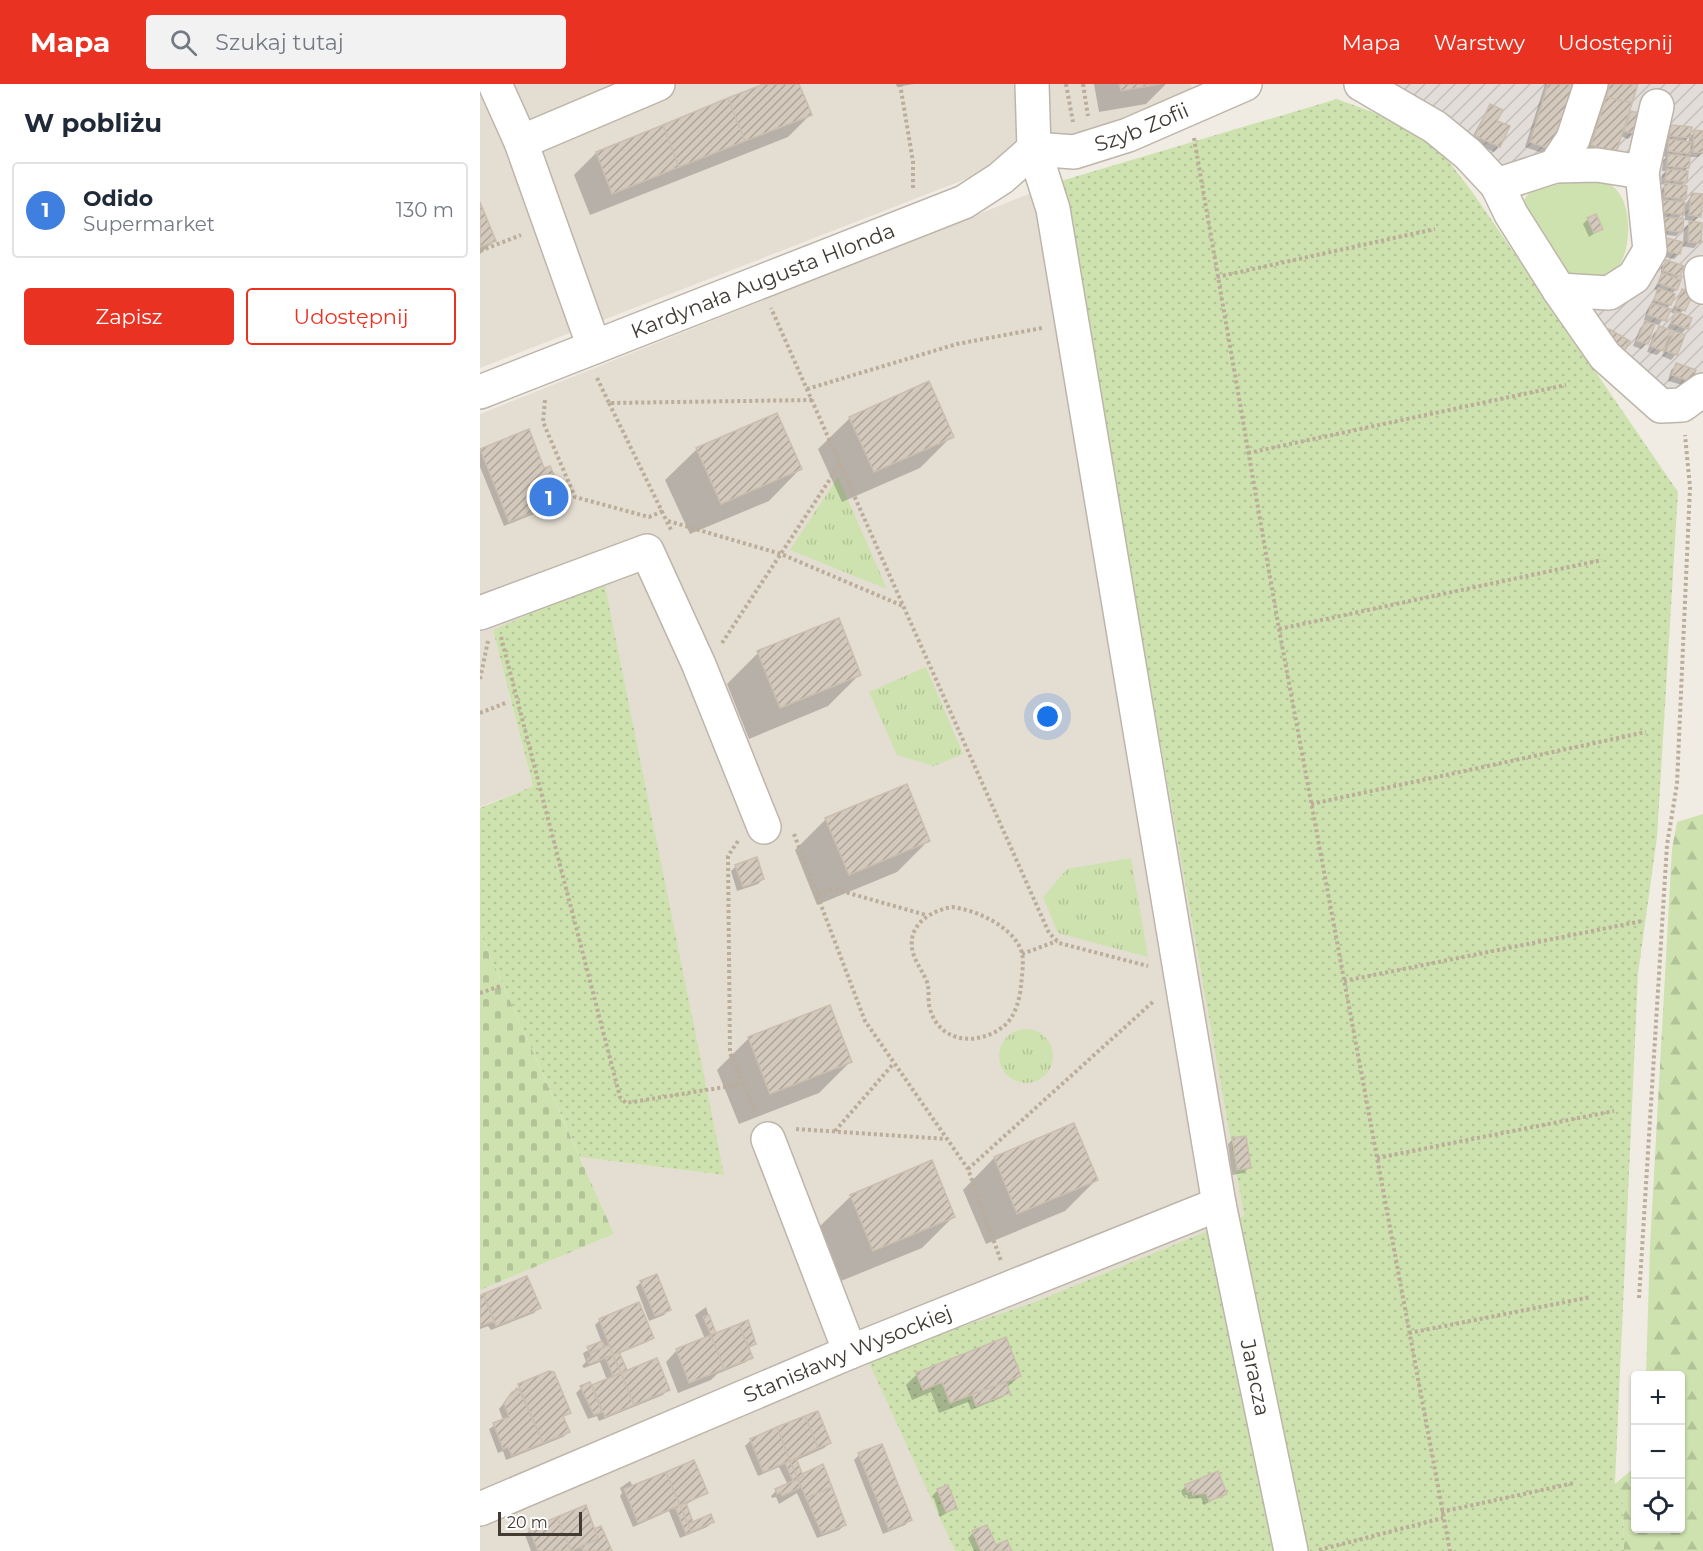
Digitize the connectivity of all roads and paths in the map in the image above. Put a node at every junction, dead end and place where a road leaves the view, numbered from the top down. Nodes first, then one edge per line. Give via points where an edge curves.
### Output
1 (495, 84) edge
2 (658, 84) edge
3 (900, 84) edge
4 (1032, 84) edge
5 (1245, 84) edge
6 (1361, 84) edge
7 (1591, 84) edge
8 (1188, 96) edge
9 (1657, 106) dead end
10 (521, 142) junction
11 (1034, 149) junction
12 (1555, 166) junction
13 (1642, 172) junction
14 (1497, 185) junction
15 (912, 193) dead end
16 (1435, 229) dead end
17 (530, 232) dead end
18 (480, 251) edge
19 (1217, 277) junction
20 (1559, 290) junction
21 (770, 304) dead end
22 (1046, 327) dead end
23 (594, 360) junction
24 (1566, 385) dead end
25 (807, 389) junction
26 (480, 392) edge
27 (546, 392) dead end
28 (1692, 397) edge
29 (812, 400) junction
30 (609, 403) junction
31 (1248, 453) junction
32 (840, 464) junction
33 (663, 511) junction
34 (668, 521) junction
35 (662, 547) junction
36 (781, 554) junction
37 (1602, 560) dead end
38 (903, 606) junction
39 (487, 610) edge
40 (1279, 629) junction
41 (714, 637) dead end
42 (508, 702) dead end
43 (480, 713) edge
44 (1646, 732) dead end
45 (1311, 804) junction
46 (764, 827) junction
47 (818, 894) junction
48 (927, 915) junction
49 (1642, 921) dead end
50 (1057, 941) junction
51 (1022, 954) junction
52 (1159, 969) dead end
53 (1344, 981) junction
54 (500, 986) dead end
55 (480, 993) edge
56 (1163, 993) dead end
57 (894, 1063) junction
58 (743, 1084) junction
59 (1614, 1111) dead end
60 (835, 1131) junction
61 (768, 1139) junction
62 (948, 1139) junction
63 (1377, 1158) junction
64 (968, 1169) junction
65 (1219, 1204) junction
66 (1010, 1287) junction
67 (1591, 1297) dead end
68 (1639, 1298) dead end
69 (1409, 1333) junction
70 (850, 1352) junction
71 (1574, 1483) dead end
72 (480, 1509) edge
73 (1442, 1512) junction
74 (1443, 1518) junction
75 (1291, 1551) edge
76 (1315, 1551) edge
77 (1450, 1551) edge

1 - 10 street
2 - 10 street
3 - 15 path via 913,162
4 - 11 street, Jaracza
5 - 8 street, Szyb Zofii
6 - 14 street via 1435,127
7 - 12 street via 1573,139
8 - 11 street, Szyb Zofii via 1128,135 1074,152
8 - 19 path
9 - 13 street
10 - 23 street
11 - 23 street, Kardynała Augusta Hlonda via 964,202
11 - 65 street, Jaracza via 1053,209
12 - 13 street via 1597,165
12 - 14 street
13 - 20 street via 1650,250 1634,277 1609,293
14 - 20 street
16 - 19 path
17 - 18 path
19 - 31 path
20 - 28 street via 1605,356 1662,406
21 - 25 path
22 - 25 path via 957,344
23 - 26 street, Kardynała Augusta Hlonda
23 - 30 path
24 - 31 path
25 - 29 path
27 - 33 path via 543,422 575,497 649,518
28 - 68 path via 1677,784 1667,845
29 - 30 path
29 - 32 path
30 - 33 path
31 - 40 path
32 - 36 path
32 - 38 path
33 - 34 path
34 - 35 path
34 - 35 path
34 - 36 path
35 - 39 street
35 - 46 street via 699,665
36 - 38 path
36 - 41 path via 719,647
37 - 40 path
38 - 50 path via 1049,933
39 - 58 path via 620,1097 626,1102
40 - 45 path
42 - 43 path
44 - 45 path
45 - 53 path
46 - 47 path via 788,818
46 - 58 path via 742,838 728,856 730,1053
47 - 48 path via 834,889
47 - 57 path via 865,1021
48 - 51 path via 952,907 977,914 1010,934
48 - 51 path via 916,927 912,946 927,982 932,1015 940,1027 956,1038 980,1039 1008,1023 1020,993
49 - 53 path
50 - 51 path
50 - 52 path
53 - 63 path
54 - 55 path
56 - 64 path
57 - 60 path
57 - 62 path
58 - 61 path
59 - 63 path
60 - 61 path via 789,1128
60 - 62 path
61 - 70 street
62 - 64 path
63 - 69 path
64 - 66 path
65 - 66 street, Stanisławy Wysockiej
65 - 75 street, Jaracza
66 - 70 street, Stanisławy Wysockiej
67 - 69 path
69 - 73 path
70 - 72 street, Stanisławy Wysockiej
71 - 73 path
73 - 74 path
74 - 76 path
74 - 77 path

